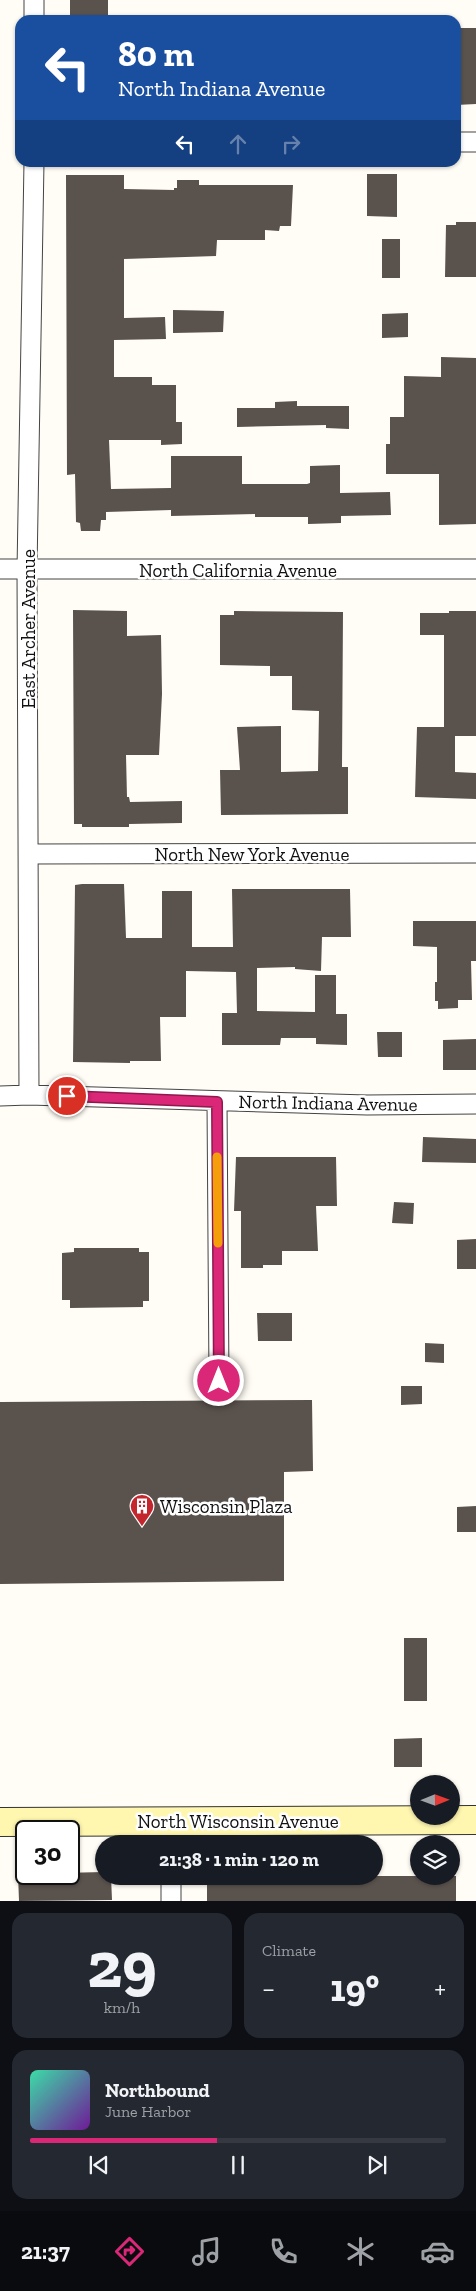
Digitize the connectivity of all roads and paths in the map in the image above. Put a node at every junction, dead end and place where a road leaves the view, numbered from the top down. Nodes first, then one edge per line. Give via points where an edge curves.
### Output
1 (34, 0) edge
2 (34, 15) edge
3 (461, 142) edge
4 (476, 142) edge
5 (34, 167) edge
6 (0, 569) edge
7 (476, 569) edge
8 (27, 570) junction
9 (476, 853) edge
10 (28, 854) junction
11 (29, 1095) junction
12 (0, 1096) edge
13 (217, 1102) junction
14 (476, 1104) edge
15 (219, 1381) dead end
16 (476, 1820) edge
17 (0, 1822) edge
18 (170, 1833) edge
19 (171, 1885) edge
20 (171, 1901) edge

1 - 2 street
3 - 4 street
5 - 8 street, East Archer Avenue
6 - 8 street, North California Avenue
7 - 8 street, North California Avenue
8 - 10 street, East Archer Avenue
9 - 10 street, North New York Avenue
10 - 11 street, East Archer Avenue
11 - 12 street, North Indiana Avenue
11 - 13 street, North Indiana Avenue
13 - 14 street, North Indiana Avenue via 385,1106
13 - 15 street
16 - 18 street, North Wisconsin Avenue
17 - 18 street, North Wisconsin Avenue
19 - 20 street

